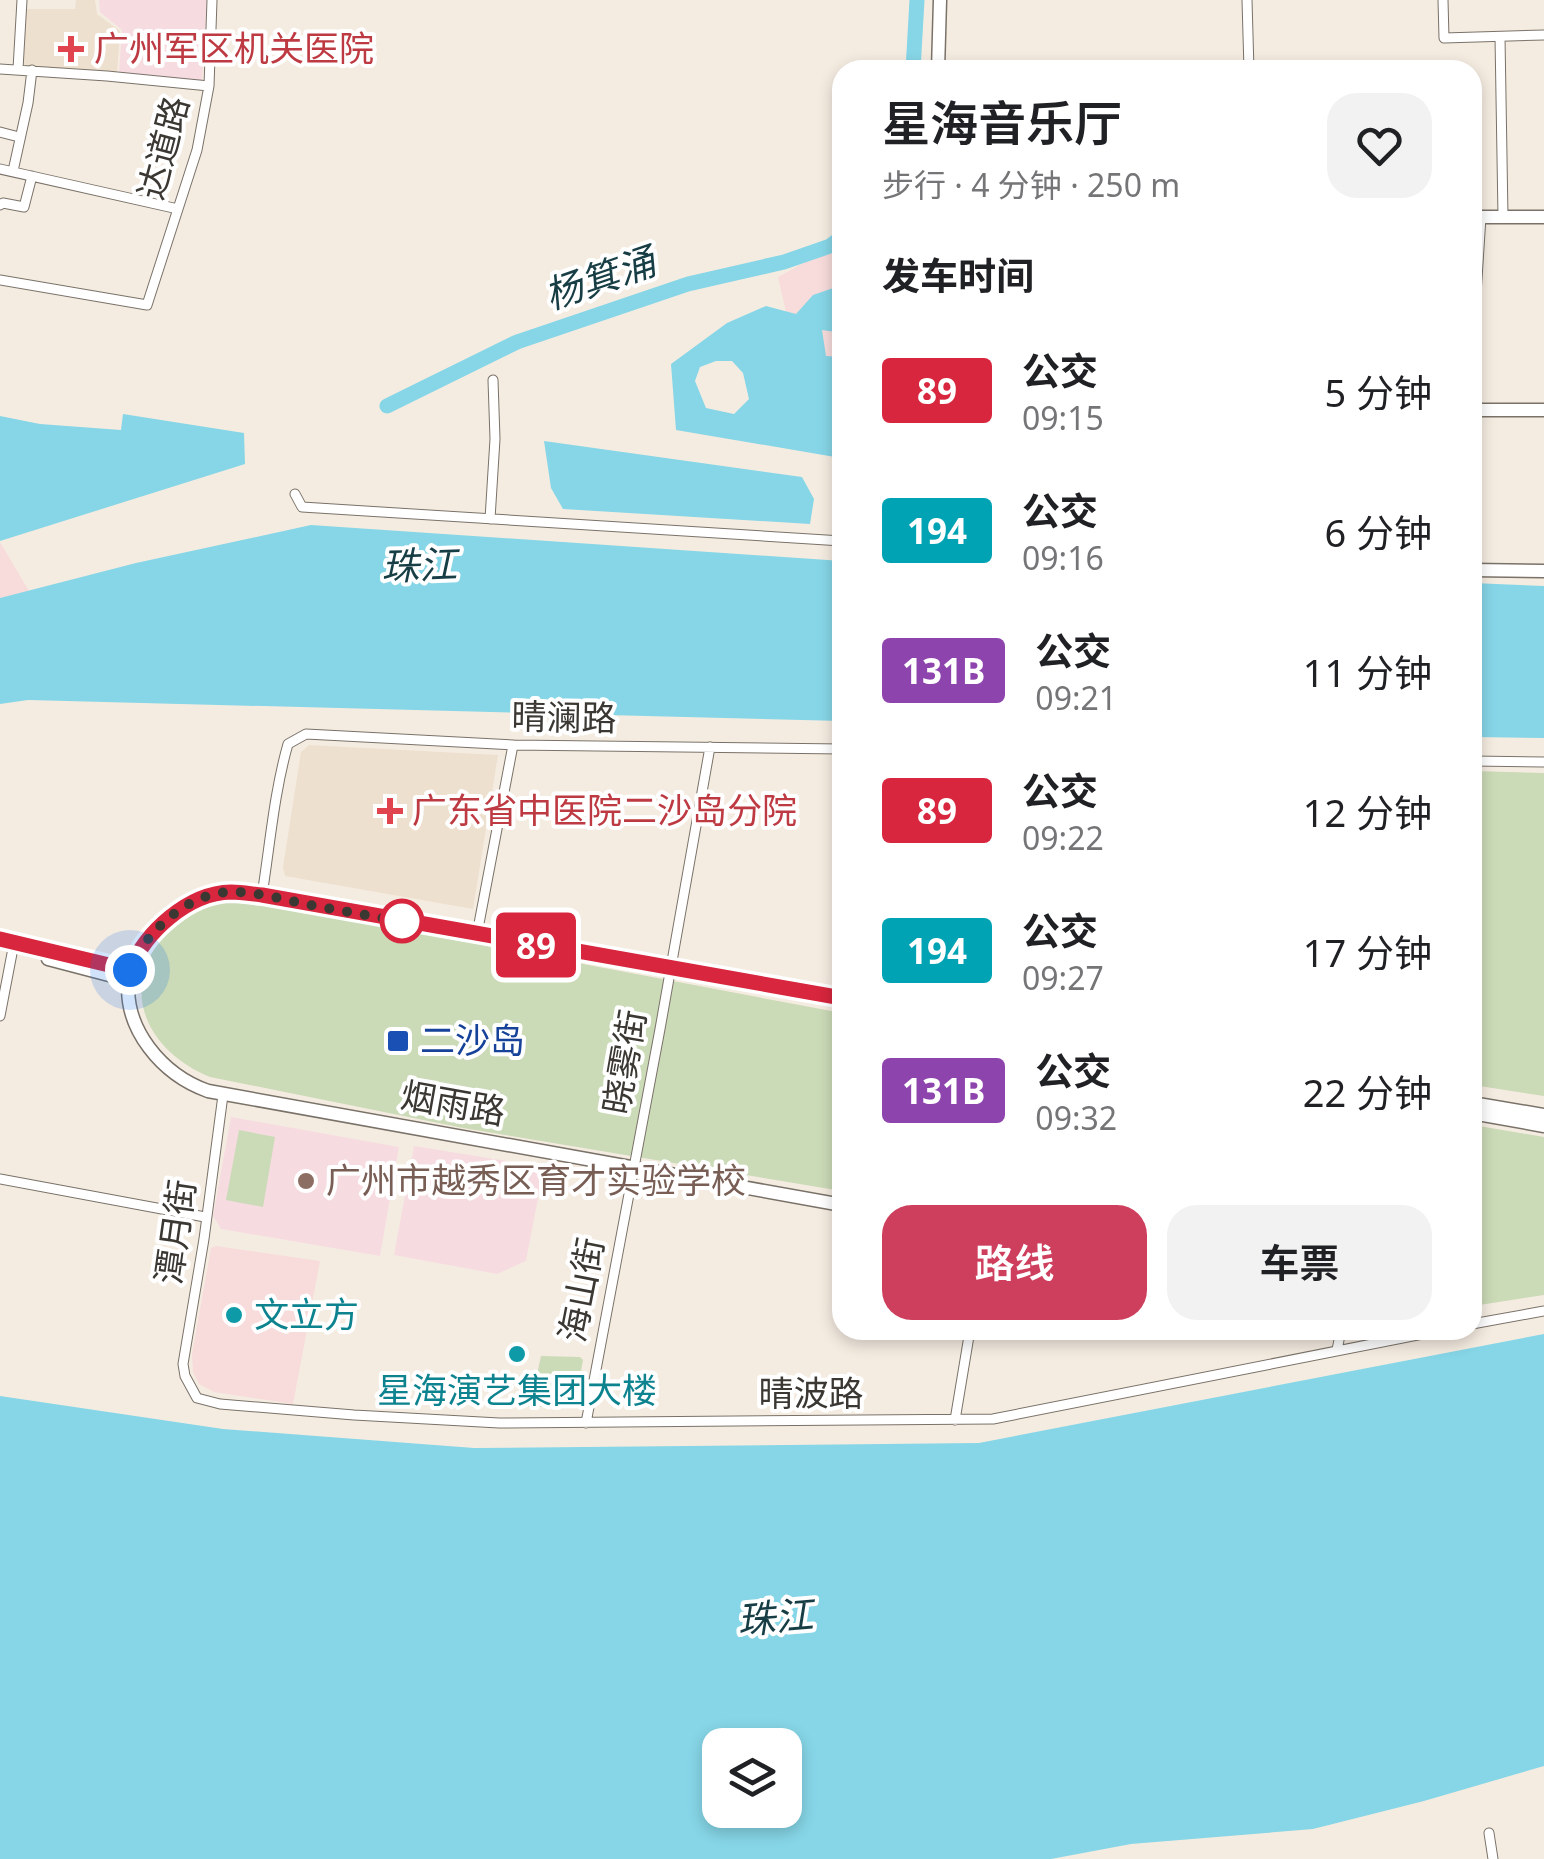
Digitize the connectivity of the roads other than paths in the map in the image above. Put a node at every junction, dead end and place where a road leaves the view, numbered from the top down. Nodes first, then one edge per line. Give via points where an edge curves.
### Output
1 (22, 0) edge
2 (212, 0) edge
3 (940, 0) edge
4 (1247, 0) edge
5 (1443, 0) edge
6 (1544, 36) edge
7 (1500, 37) junction
8 (938, 60) edge
9 (1249, 60) edge
10 (0, 69) edge
11 (18, 69) junction
12 (32, 70) junction
13 (209, 86) junction
14 (0, 132) edge
15 (19, 138) junction
16 (0, 169) edge
17 (12, 172) junction
18 (32, 176) junction
19 (0, 205) edge
20 (178, 209) junction
21 (1482, 217) edge
22 (1503, 217) junction
23 (1544, 217) edge
24 (0, 280) edge
25 (493, 380) dead end
26 (1482, 410) edge
27 (1544, 410) edge
28 (294, 494) dead end
29 (490, 518) junction
30 (832, 540) edge
31 (1482, 570) edge
32 (1544, 571) edge
33 (513, 746) junction
34 (710, 747) junction
35 (832, 749) edge
36 (1482, 761) edge
37 (1544, 762) edge
38 (262, 895) junction
39 (477, 935) junction
40 (7, 945) edge
41 (670, 967) junction
42 (129, 975) junction
43 (832, 996) edge
44 (0, 1016) edge
45 (224, 1095) junction
46 (1482, 1105) edge
47 (1544, 1115) edge
48 (1482, 1116) edge
49 (1544, 1126) edge
50 (634, 1167) junction
51 (0, 1178) edge
52 (832, 1203) edge
53 (205, 1216) junction
54 (1544, 1311) edge
55 (1482, 1322) edge
56 (968, 1340) edge
57 (1339, 1340) edge
58 (1390, 1340) edge
59 (1337, 1350) junction
60 (184, 1376) joint
61 (955, 1420) junction
62 (586, 1423) junction
63 (1489, 1833) dead end
64 (1493, 1859) edge

1 - 11 street
2 - 13 street, 达道路
3 - 8 main road
4 - 9 street
5 - 7 street via 1444,38
6 - 7 street
7 - 22 street
10 - 11 street
11 - 12 street
12 - 13 street
12 - 15 street
13 - 20 street, 达道路
14 - 15 street
15 - 17 street
16 - 17 street
17 - 18 street
18 - 19 street via 24,207
18 - 20 street
20 - 24 street, 达道路 via 146,305
21 - 22 main road
22 - 23 main road
25 - 29 street
26 - 27 main road
28 - 29 street via 302,507
29 - 30 street
31 - 32 main road
33 - 34 street, 晴澜路
33 - 38 street, 晴澜路 via 306,734 288,744
33 - 39 street
34 - 35 street, 晴澜路
34 - 41 street, 晓雾街
36 - 37 street
38 - 39 main road
38 - 42 main road via 218,893 185,906 150,939
39 - 41 main road
40 - 42 main road
40 - 44 street
41 - 43 main road
41 - 50 street, 晓雾街
42 - 45 main road, 烟雨路 via 134,1018 150,1050 181,1078
45 - 50 main road, 烟雨路
45 - 53 street, 潭月街
46 - 47 main road
48 - 49 main road
50 - 52 main road, 烟雨路
50 - 62 street, 海山街
51 - 53 street
53 - 60 street, 潭月街
54 - 55 street
56 - 61 street
57 - 59 street
58 - 59 street, 晴波路
59 - 61 street, 晴波路 via 993,1419
60 - 62 street, 晴波路 via 197,1398 220,1404
61 - 62 street, 晴波路
63 - 64 street

